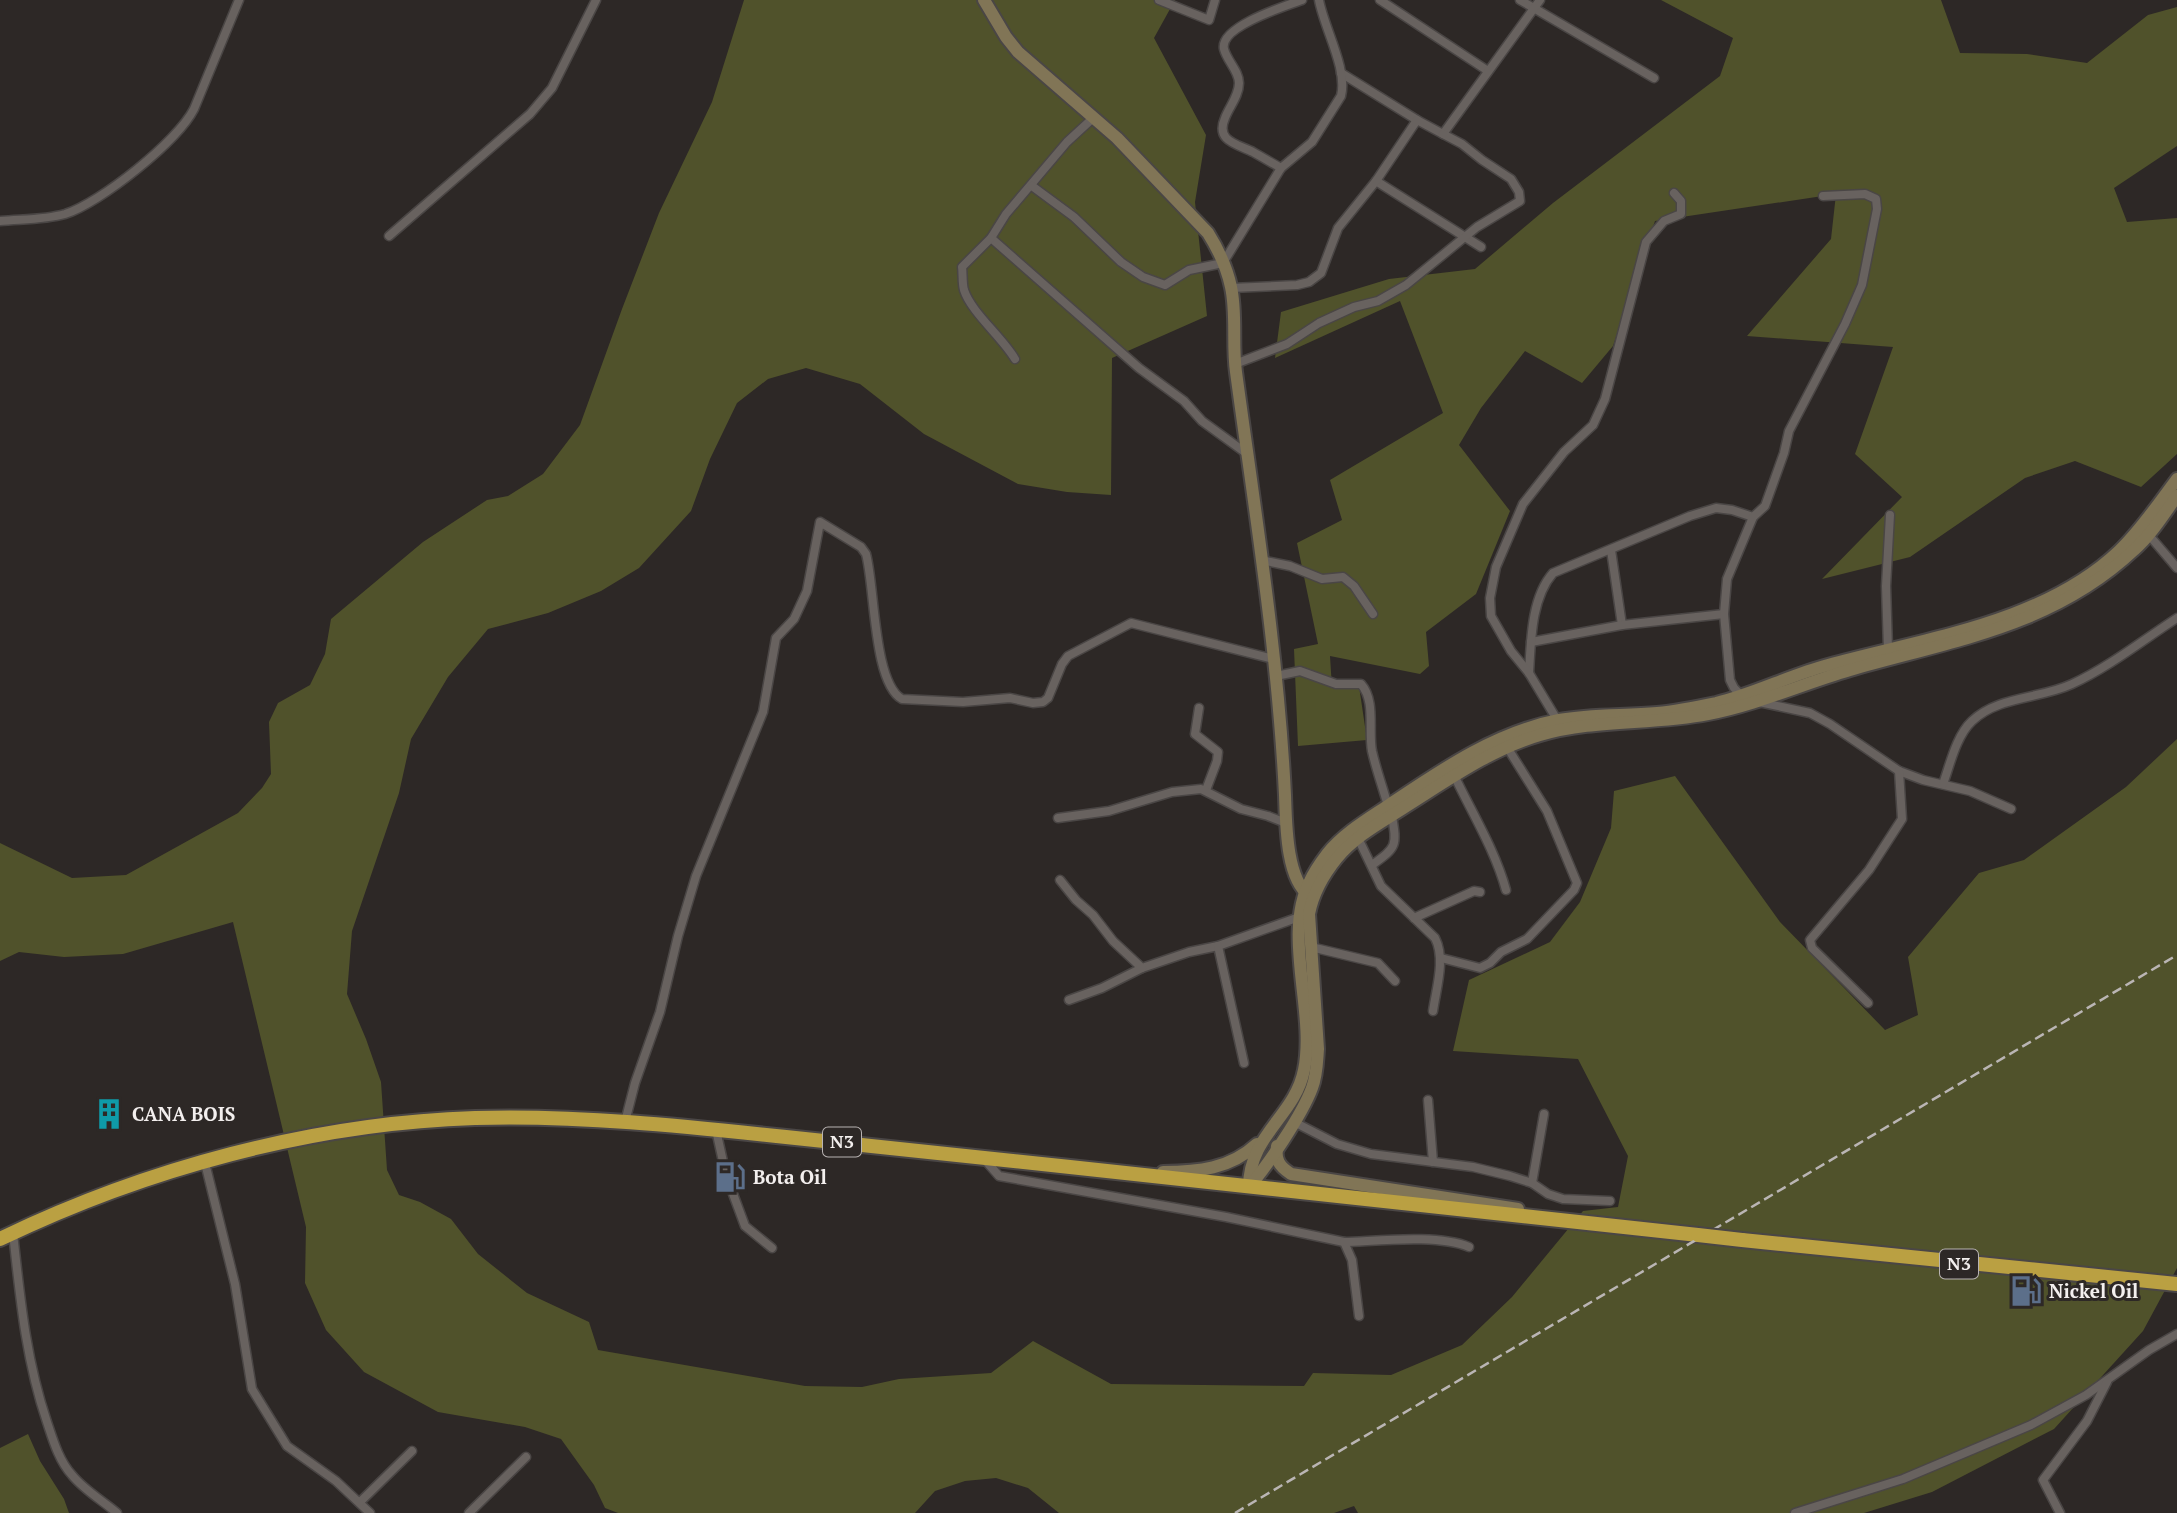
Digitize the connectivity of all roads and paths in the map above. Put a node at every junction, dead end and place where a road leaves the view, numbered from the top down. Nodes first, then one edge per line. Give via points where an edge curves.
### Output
1 (239, 0) edge
2 (596, 0) edge
3 (984, 0) edge
4 (1159, 0) edge
5 (1215, 0) edge
6 (1301, 0) edge
7 (1319, 0) edge
8 (1380, 0) edge
9 (1520, 0) edge
10 (1539, 0) edge
11 (1535, 9) junction
12 (1488, 71) junction
13 (1340, 73) junction
14 (1654, 78) dead end
15 (1093, 119) junction
16 (1417, 120) junction
17 (1443, 134) junction
18 (1281, 168) junction
19 (1376, 181) junction
20 (1032, 186) junction
21 (1674, 193) dead end
22 (1823, 196) dead end
23 (0, 221) edge
24 (389, 236) dead end
25 (1464, 237) junction
26 (991, 238) junction
27 (1481, 247) dead end
28 (1223, 263) junction
29 (1231, 288) junction
30 (1015, 359) dead end
31 (1235, 364) junction
32 (1246, 453) junction
33 (2177, 479) edge
34 (2177, 496) edge
35 (1890, 515) dead end
36 (1753, 517) junction
37 (2148, 534) junction
38 (1611, 550) junction
39 (1261, 560) junction
40 (2177, 568) edge
41 (1373, 614) dead end
42 (1724, 614) junction
43 (2177, 618) edge
44 (1622, 625) junction
45 (1531, 642) junction
46 (1888, 649) junction
47 (1273, 659) junction
48 (1529, 673) junction
49 (1276, 676) junction
50 (1741, 695) junction
51 (1754, 701) junction
52 (1199, 708) dead end
53 (1560, 725) junction
54 (1507, 747) junction
55 (1899, 771) junction
56 (1454, 775) junction
57 (1942, 784) junction
58 (1206, 790) junction
59 (2011, 809) dead end
60 (1390, 811) junction
61 (1058, 818) dead end
62 (1286, 823) junction
63 (1357, 838) junction
64 (1372, 865) junction
65 (1060, 880) dead end
66 (1506, 890) dead end
67 (1480, 892) dead end
68 (1309, 895) junction
69 (1304, 915) junction
70 (1414, 918) junction
71 (1218, 946) junction
72 (1311, 947) junction
73 (1441, 958) junction
74 (1142, 968) junction
75 (1395, 981) dead end
76 (1069, 1000) dead end
77 (1868, 1003) dead end
78 (1433, 1012) dead end
79 (1244, 1063) dead end
80 (1428, 1100) dead end
81 (1544, 1114) dead end
82 (625, 1122) junction
83 (1294, 1122) junction
84 (716, 1130) junction
85 (1265, 1137) junction
86 (1278, 1146) junction
87 (982, 1158) junction
88 (1433, 1162) junction
89 (205, 1163) junction
90 (1107, 1172) junction
91 (1532, 1184) junction
92 (1249, 1187) junction
93 (1610, 1201) dead end
94 (1601, 1224) junction
95 (6, 1236) edge
96 (1344, 1242) junction
97 (1469, 1247) dead end
98 (772, 1248) dead end
99 (2177, 1284) edge
100 (1359, 1316) dead end
101 (2177, 1335) edge
102 (2109, 1379) junction
103 (412, 1451) dead end
104 (526, 1457) dead end
105 (360, 1503) junction
106 (117, 1513) edge
107 (370, 1513) edge
108 (470, 1513) edge
109 (1796, 1513) edge
110 (2060, 1513) edge

1 - 23 street via 194,109 179,130 123,179 75,210
2 - 24 street via 552,88 530,114
3 - 15 street via 1018,52
4 - 5 street via 1209,20
6 - 18 street via 1238,27 1224,44 1239,85 1221,131 1227,141
7 - 13 street
8 - 12 street
9 - 11 street
10 - 11 street
11 - 12 street
11 - 14 street
12 - 17 street
13 - 16 street
13 - 18 street via 1341,96 1328,120
15 - 20 street via 1067,142
15 - 28 street via 1208,233
16 - 17 street
16 - 19 street
17 - 25 street via 1511,179 1519,191 1520,201
18 - 28 street
19 - 25 street
19 - 29 street via 1338,228 1321,273 1309,282
20 - 26 street
20 - 28 street via 1143,277 1165,285 1189,270
21 - 48 street via 1681,201 1681,214 1664,220 1646,242 1605,399 1593,425 1564,452 1523,504 1496,567 1491,616
22 - 36 street via 1865,194 1876,199 1865,272 1845,324 1789,431 1765,506
25 - 27 street
25 - 31 street via 1406,285 1378,301 1354,307 1287,344
26 - 30 street via 962,267 964,290
26 - 32 street via 1139,368
28 - 29 street
29 - 31 street
31 - 32 street
32 - 39 street
33 - 46 street via 2120,550 2081,580 1968,630
34 - 37 street
35 - 46 street
36 - 38 street via 1716,508
36 - 42 street via 1727,579
37 - 40 street
37 - 51 street via 2102,577 2030,617
38 - 44 street
38 - 45 street via 1553,573 1544,583
39 - 41 street via 1322,579 1343,577
39 - 47 street
42 - 44 street
42 - 50 street via 1730,680
43 - 57 street via 2082,679 2009,702 1973,720
44 - 45 street
45 - 48 street
46 - 50 street
47 - 49 street
47 - 82 street via 1131,623 1068,656 1043,702 902,699 888,683 866,554 820,522 807,591 793,619 776,638 763,712 696,876
48 - 53 street
49 - 60 street via 1300,671 1336,684 1361,684 1366,690 1372,748
49 - 62 street
50 - 51 street
50 - 53 street via 1657,713
51 - 53 street via 1660,721
51 - 55 street via 1810,713
52 - 58 street via 1196,737 1218,752
53 - 54 street
53 - 60 street via 1497,740 1457,761
54 - 56 street
54 - 73 street via 1547,811 1577,883 1527,939 1490,963 1480,968
55 - 57 street
55 - 77 street via 1902,819 1869,870 1810,940 1812,948
56 - 60 street
56 - 66 street via 1498,861
57 - 59 street
58 - 61 street via 1172,792 1109,811
58 - 62 street via 1241,809
60 - 63 street
60 - 64 street via 1396,842 1392,851
60 - 68 street via 1345,836 1328,853
62 - 68 street via 1294,874
63 - 64 street
63 - 68 street
64 - 70 street via 1381,886
65 - 74 street
67 - 70 street
68 - 69 street
69 - 71 street
69 - 72 street
69 - 85 street via 1304,1074
70 - 73 street via 1434,938
71 - 74 street
71 - 79 street
72 - 75 street via 1378,963
72 - 83 street via 1317,1070
73 - 78 street
74 - 76 street
80 - 88 street
81 - 91 street
82 - 84 highway, N3
82 - 89 highway, N3 via 523,1118 420,1122 319,1135
83 - 86 street
83 - 88 street via 1357,1150
84 - 87 highway, N3
84 - 98 street via 745,1226
85 - 90 street via 1236,1160 1215,1168
85 - 92 street via 1249,1169
86 - 92 street
86 - 94 street via 1276,1159 1291,1174
87 - 90 highway, N3
87 - 96 street via 999,1176
88 - 91 street via 1473,1167
89 - 95 highway, N3 via 135,1182
89 - 105 street via 234,1284 252,1389 288,1446
90 - 92 highway, N3
91 - 93 street via 1563,1199
92 - 94 highway, N3
94 - 99 highway, N3, bridge
95 - 106 street via 35,1389 51,1436 72,1476
96 - 97 street via 1420,1240
96 - 100 street via 1352,1260
101 - 102 street
102 - 109 street via 2059,1412 1941,1465
102 - 110 street via 2087,1421 2043,1480
103 - 105 street
104 - 108 street
105 - 107 street

